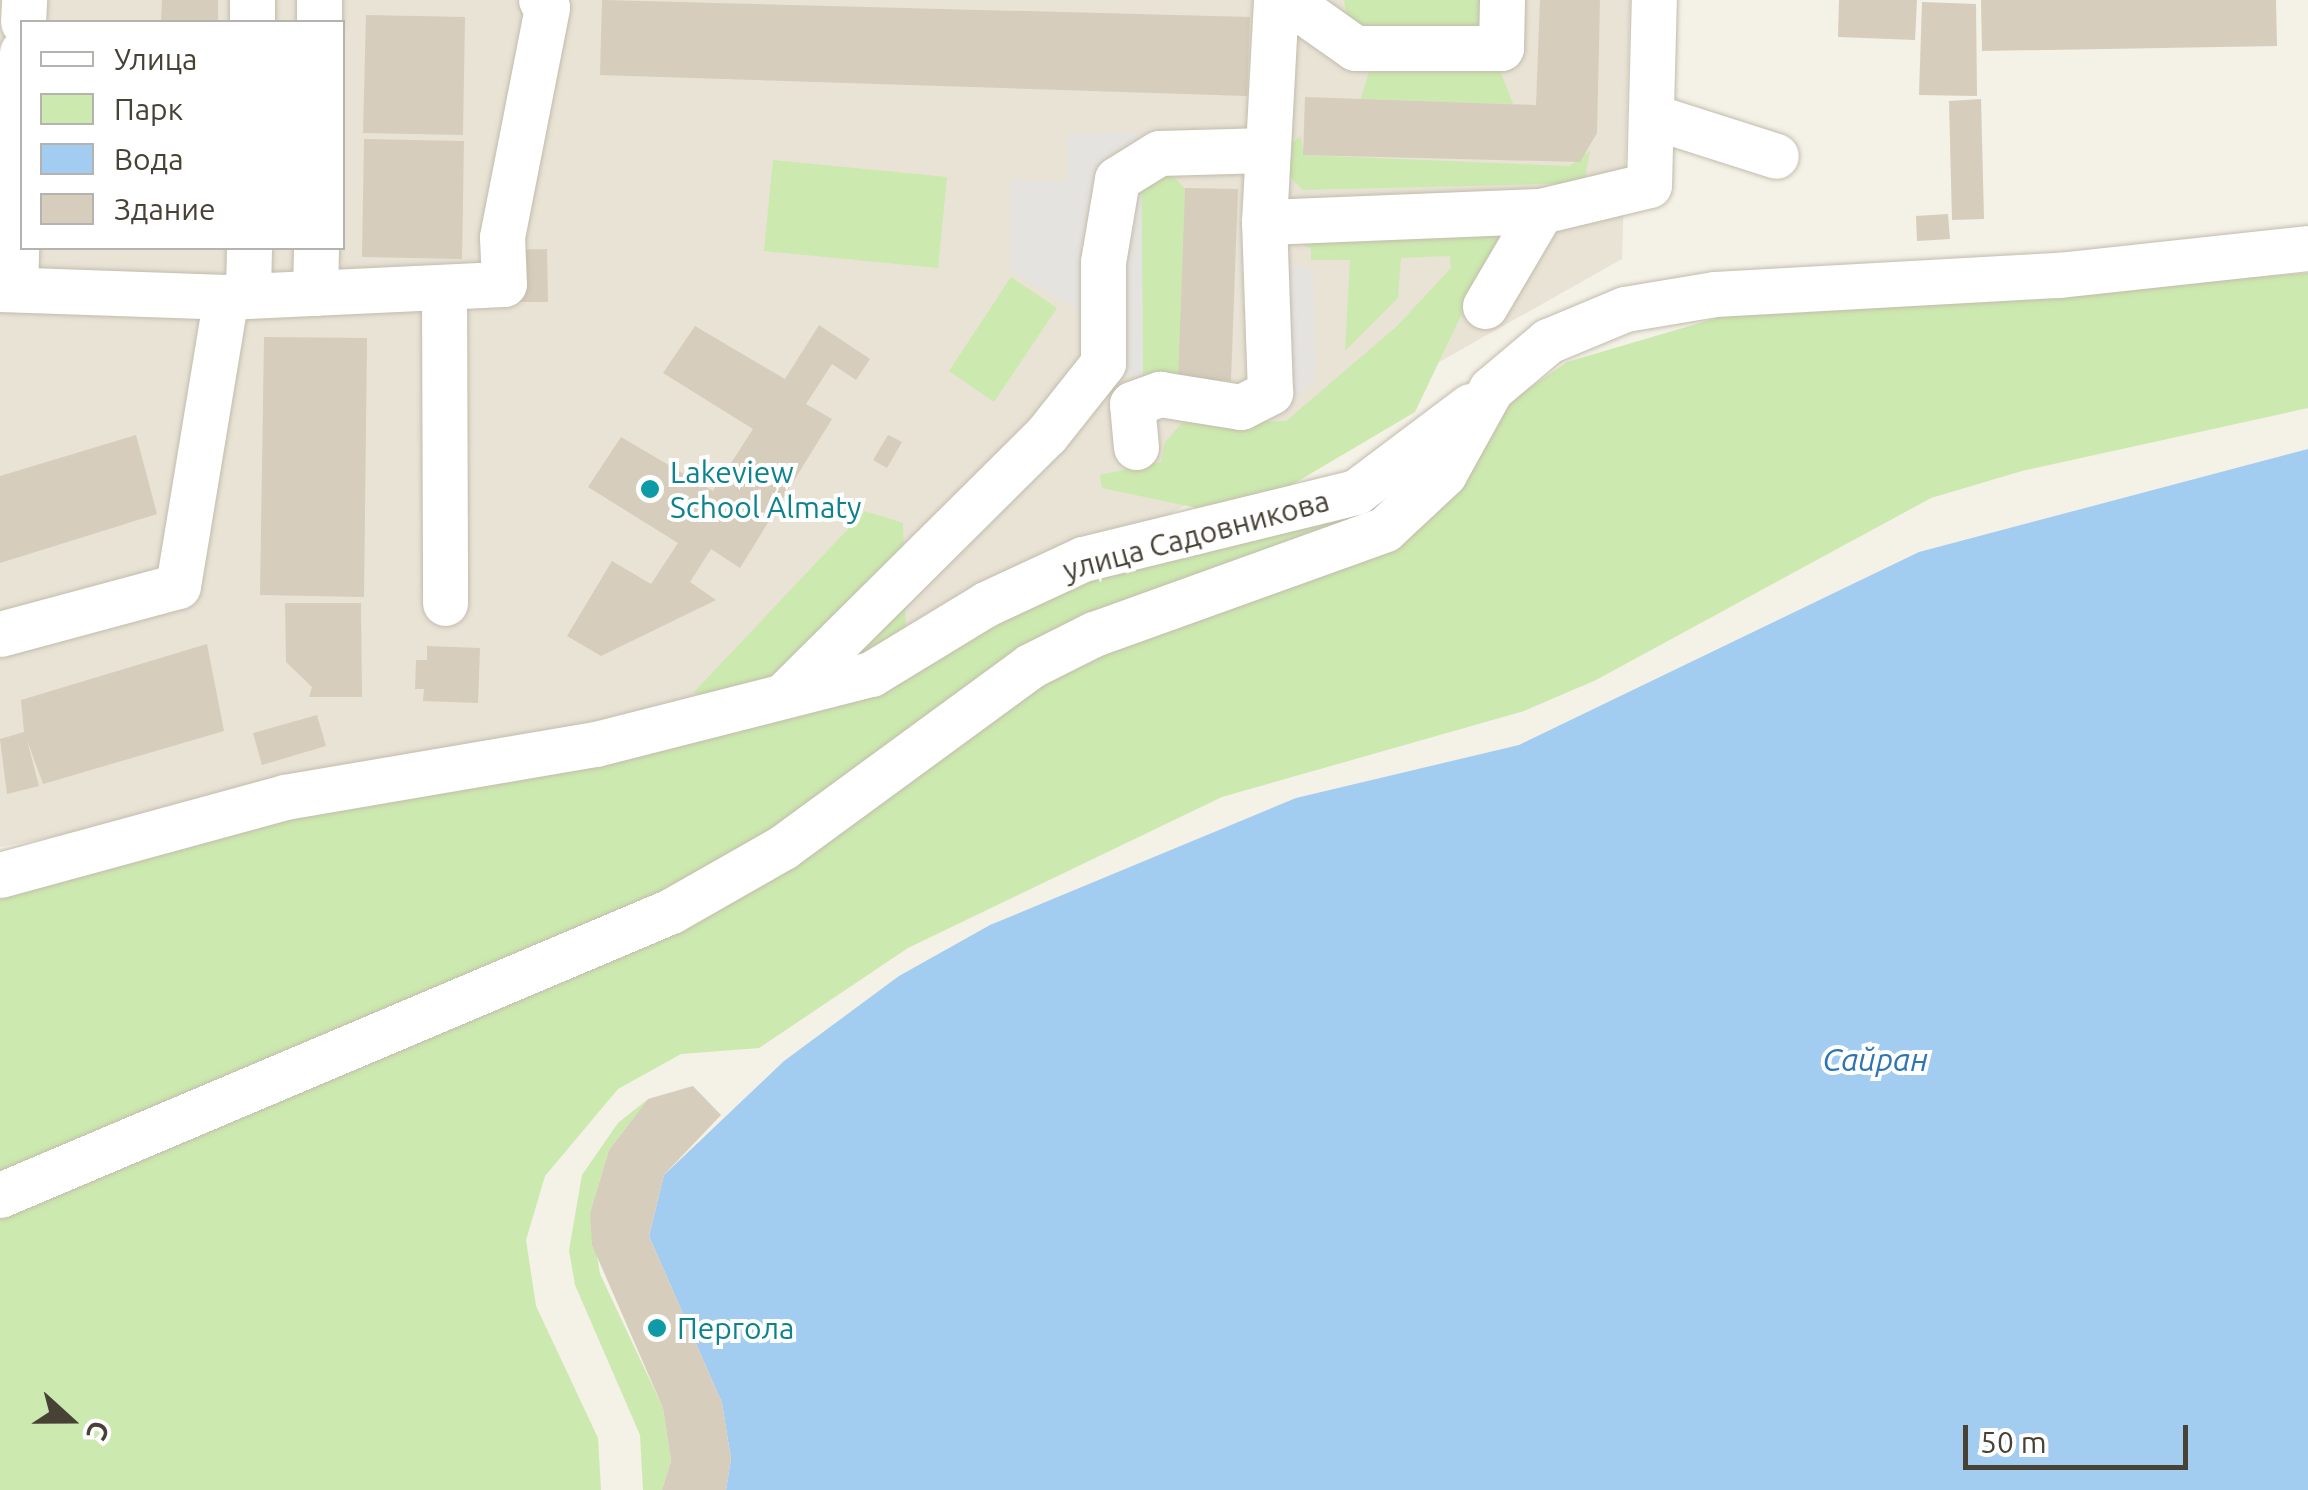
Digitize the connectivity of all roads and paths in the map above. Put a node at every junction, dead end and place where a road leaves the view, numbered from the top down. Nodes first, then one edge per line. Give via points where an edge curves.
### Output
1 (541, 0) edge
2 (1276, 0) edge
3 (1287, 0) edge
4 (1502, 0) edge
5 (1654, 0) edge
6 (20, 84) edge
7 (1651, 116) junction
8 (1266, 150) junction
9 (1776, 156) dead end
10 (1541, 210) junction
11 (1264, 222) junction
12 (2308, 248) edge
13 (248, 250) edge
14 (316, 250) edge
15 (444, 286) junction
16 (7, 289) edge
17 (316, 293) junction
18 (237, 294) junction
19 (1485, 306) dead end
20 (1491, 389) junction
21 (1136, 447) dead end
22 (445, 603) dead end
23 (0, 634) edge
24 (775, 702) junction
25 (0, 875) edge
26 (0, 1195) edge

1 - 15 street via 547,7 502,238 504,284
2 - 8 street
3 - 4 street via 1355,48 1501,48
5 - 7 street
6 - 16 street
7 - 9 street
7 - 10 street via 1649,184
8 - 11 street
8 - 24 street via 1158,153 1116,179 1103,262 1103,363 1046,435
10 - 11 street
10 - 19 street
11 - 21 street via 1270,392 1241,406 1160,394 1132,404
12 - 20 street, улица Садовникова via 2059,275 1714,294 1639,307 1548,341
13 - 18 street
14 - 17 street
15 - 17 street
15 - 22 street
16 - 18 street
17 - 18 street
18 - 23 street via 178,586
20 - 24 street, улица Садовникова via 1356,492 1083,560 986,604 870,674
20 - 26 street via 1444,474 1384,528 1094,634 1030,666 783,846 671,911
24 - 25 street, улица Садовникова via 596,744 286,796

